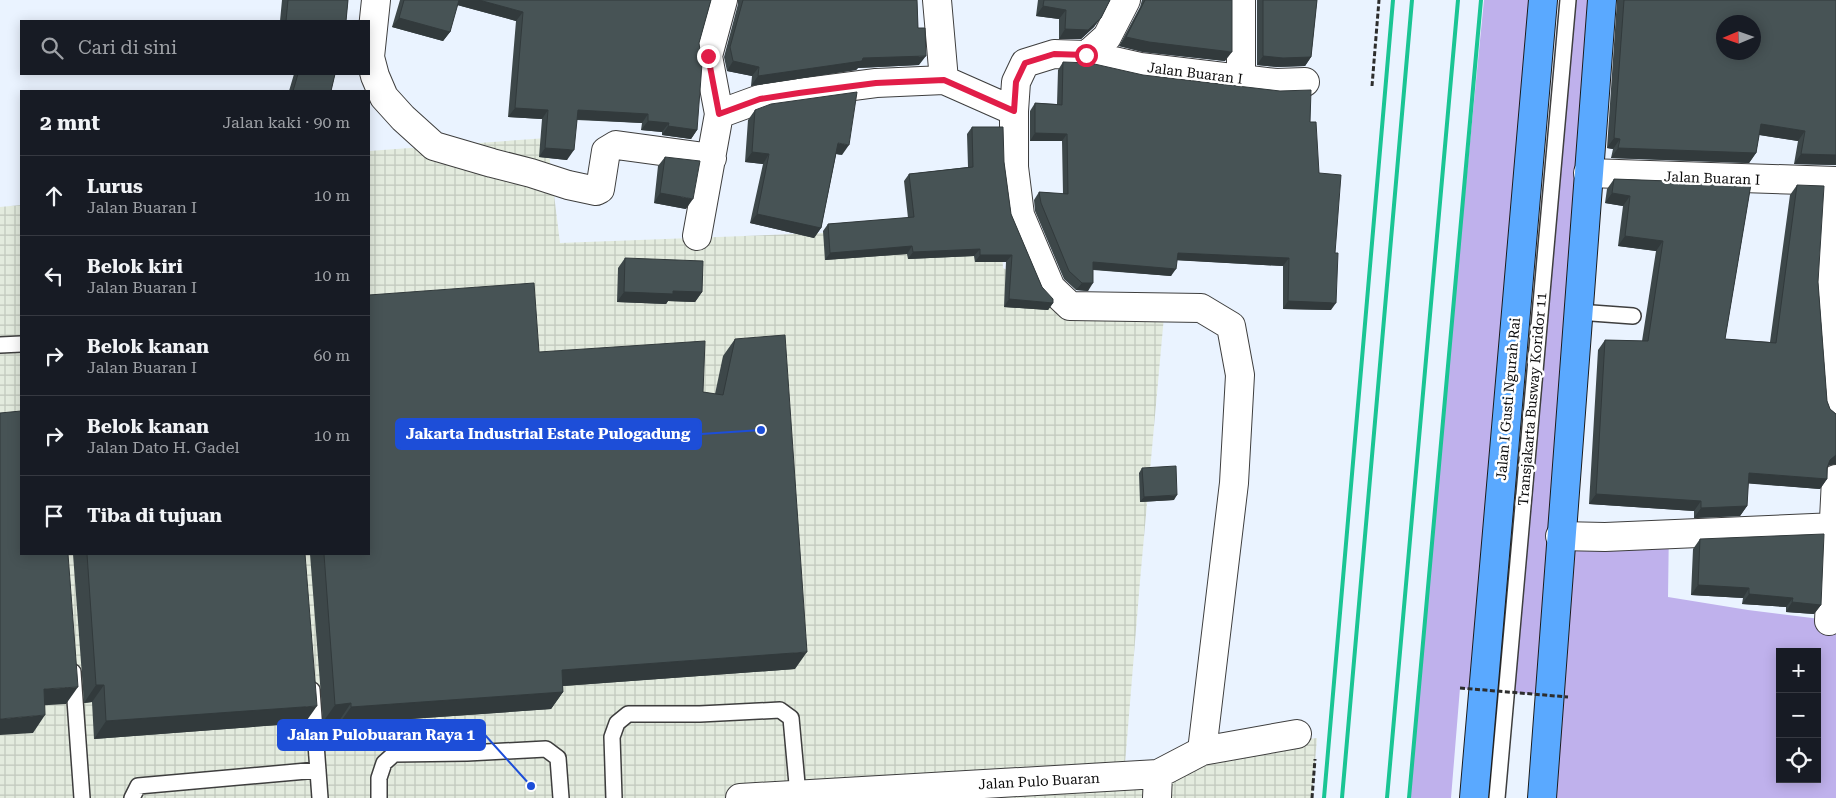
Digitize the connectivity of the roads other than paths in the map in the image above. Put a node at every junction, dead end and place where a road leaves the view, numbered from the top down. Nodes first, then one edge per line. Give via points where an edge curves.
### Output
1 (376, 0) edge
2 (723, 0) edge
3 (937, 0) edge
4 (1126, 0) edge
5 (1241, 0) edge
6 (1543, 0) edge
7 (1568, 0) edge
8 (1602, 0) edge
9 (1086, 55) junction
10 (1241, 79) junction
11 (944, 80) junction
12 (1305, 82) dead end
13 (1014, 111) junction
14 (719, 114) junction
15 (712, 158) junction
16 (1588, 173) junction
17 (1834, 181) edge
18 (697, 236) dead end
19 (1578, 312) junction
20 (1633, 316) dead end
21 (20, 344) edge
22 (0, 345) edge
23 (1836, 410) edge
24 (1836, 479) edge
25 (1834, 527) edge
26 (1560, 536) junction
27 (1829, 621) dead end
28 (72, 661) edge
29 (310, 672) edge
30 (1297, 734) dead end
31 (1202, 750) junction
32 (318, 770) junction
33 (1157, 786) edge
34 (798, 795) junction
35 (82, 798) edge
36 (132, 798) edge
37 (320, 798) edge
38 (379, 798) edge
39 (561, 798) edge
40 (614, 798) edge
41 (740, 798) edge
42 (1474, 798) edge
43 (1497, 798) edge
44 (1542, 798) edge

1 - 15 street via 370,57 375,76 384,97 434,146 596,191 600,189 606,150 616,145
2 - 14 street via 708,56
3 - 11 street
4 - 9 street via 1107,37
5 - 10 street
6 - 42 main road, Jalan I Gusti Ngurah Rai
7 - 43 lane, Transjakarta Busway Koridor 11
8 - 16 main road
9 - 10 street, Jalan Buaran I via 1140,67
9 - 13 street, Jalan Buaran I via 1054,54 1025,63 1016,82
10 - 12 street, Jalan Buaran I
11 - 13 street
11 - 14 street via 876,83 799,93 760,99
13 - 31 street, Jalan Buaran I via 1014,167 1020,214 1051,288 1070,306 1202,308 1231,326 1240,375 1234,483
14 - 15 street
15 - 18 street
16 - 17 street, Jalan Buaran I
16 - 19 main road
17 - 23 street via 1827,291
19 - 20 lane
19 - 26 main road
21 - 22 lane
24 - 25 street
25 - 26 street
25 - 27 street
26 - 44 main road
28 - 35 lane
29 - 32 lane
30 - 31 street
31 - 33 street
32 - 36 lane via 138,786
32 - 37 lane
33 - 34 street, Jalan Pulo Buaran
34 - 40 lane via 791,718 780,710 628,714 617,723 612,737
34 - 41 street, Jalan Pulo Buaran
38 - 39 lane via 379,778 384,763 394,754 546,750 558,758

